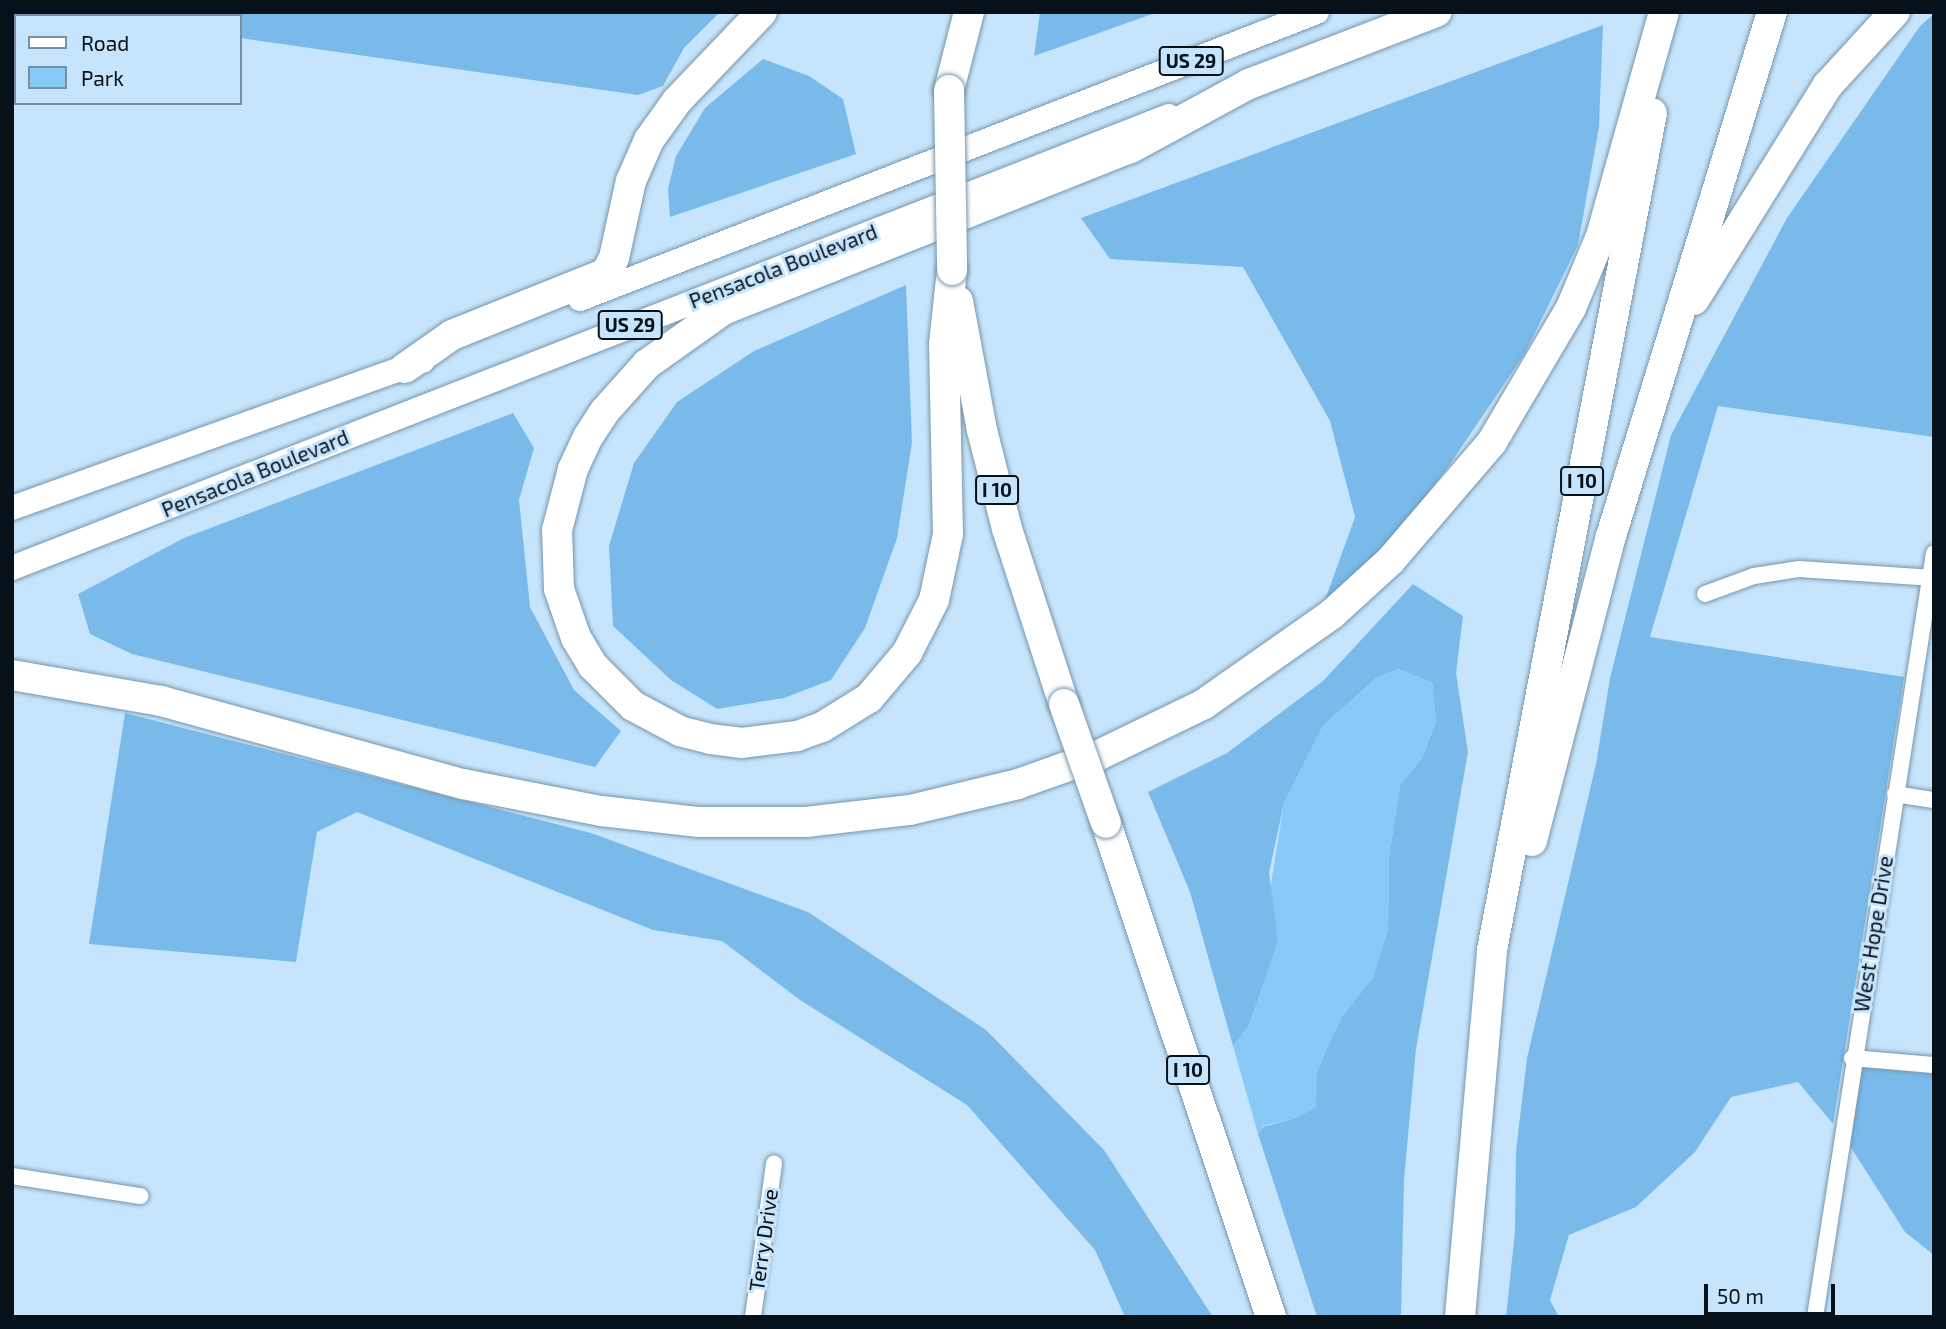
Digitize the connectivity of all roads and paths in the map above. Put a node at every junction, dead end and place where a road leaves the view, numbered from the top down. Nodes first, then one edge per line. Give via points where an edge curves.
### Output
1 (762, 12) edge
2 (955, 12) edge
3 (969, 12) edge
4 (1317, 12) edge
5 (1437, 12) edge
6 (1666, 12) edge
7 (1772, 12) edge
8 (1895, 12) edge
9 (1249, 84) junction
10 (949, 90) junction
11 (952, 270) junction
12 (1670, 339) junction
13 (405, 368) junction
14 (12, 508) edge
15 (1934, 553) edge
16 (12, 568) edge
17 (1932, 578) edge
18 (1704, 594) dead end
19 (12, 675) edge
20 (1895, 794) junction
21 (1934, 800) edge
22 (1492, 950) junction
23 (1853, 1058) junction
24 (1934, 1065) edge
25 (774, 1163) dead end
26 (12, 1176) edge
27 (140, 1196) dead end
28 (752, 1317) edge
29 (1271, 1317) edge
30 (1460, 1317) edge
31 (1815, 1317) edge

1 - 13 highway via 677,101 649,140 631,181 614,258 606,273 452,335
2 - 10 highway, I 10
3 - 10 highway
4 - 13 main road, Pensacola Boulevard / US 29
5 - 9 highway, Pensacola Boulevard / US 29
6 - 19 highway via 1601,236 1571,308 1492,442 1390,561 1332,614 1204,704 1099,755 1018,784 910,810 806,822 699,822 601,811 463,784 142,696
6 - 22 highway, I 10 via 1641,181
7 - 12 highway
8 - 12 highway via 1828,85
9 - 11 highway via 1132,148 723,310 627,384 605,411 573,469 557,530 556,561 559,589 576,638 593,666 633,706 680,731 711,739 742,743 797,736 822,727 869,698 907,653 934,600 948,534 944,344
9 - 16 main road, Pensacola Boulevard / US 29
10 - 11 highway, I 10, bridge
11 - 29 highway, I 10, bridge via 982,430 1007,529
12 - 22 highway via 1611,536 1529,853
13 - 14 main road, Pensacola Boulevard / US 29
15 - 17 street, West Hope Drive
17 - 18 street via 1799,569 1754,576
17 - 20 street, West Hope Drive
20 - 21 street
20 - 23 street, West Hope Drive
22 - 30 highway, I 10
23 - 24 street
23 - 31 street, West Hope Drive
25 - 28 street, Terry Drive
26 - 27 street

